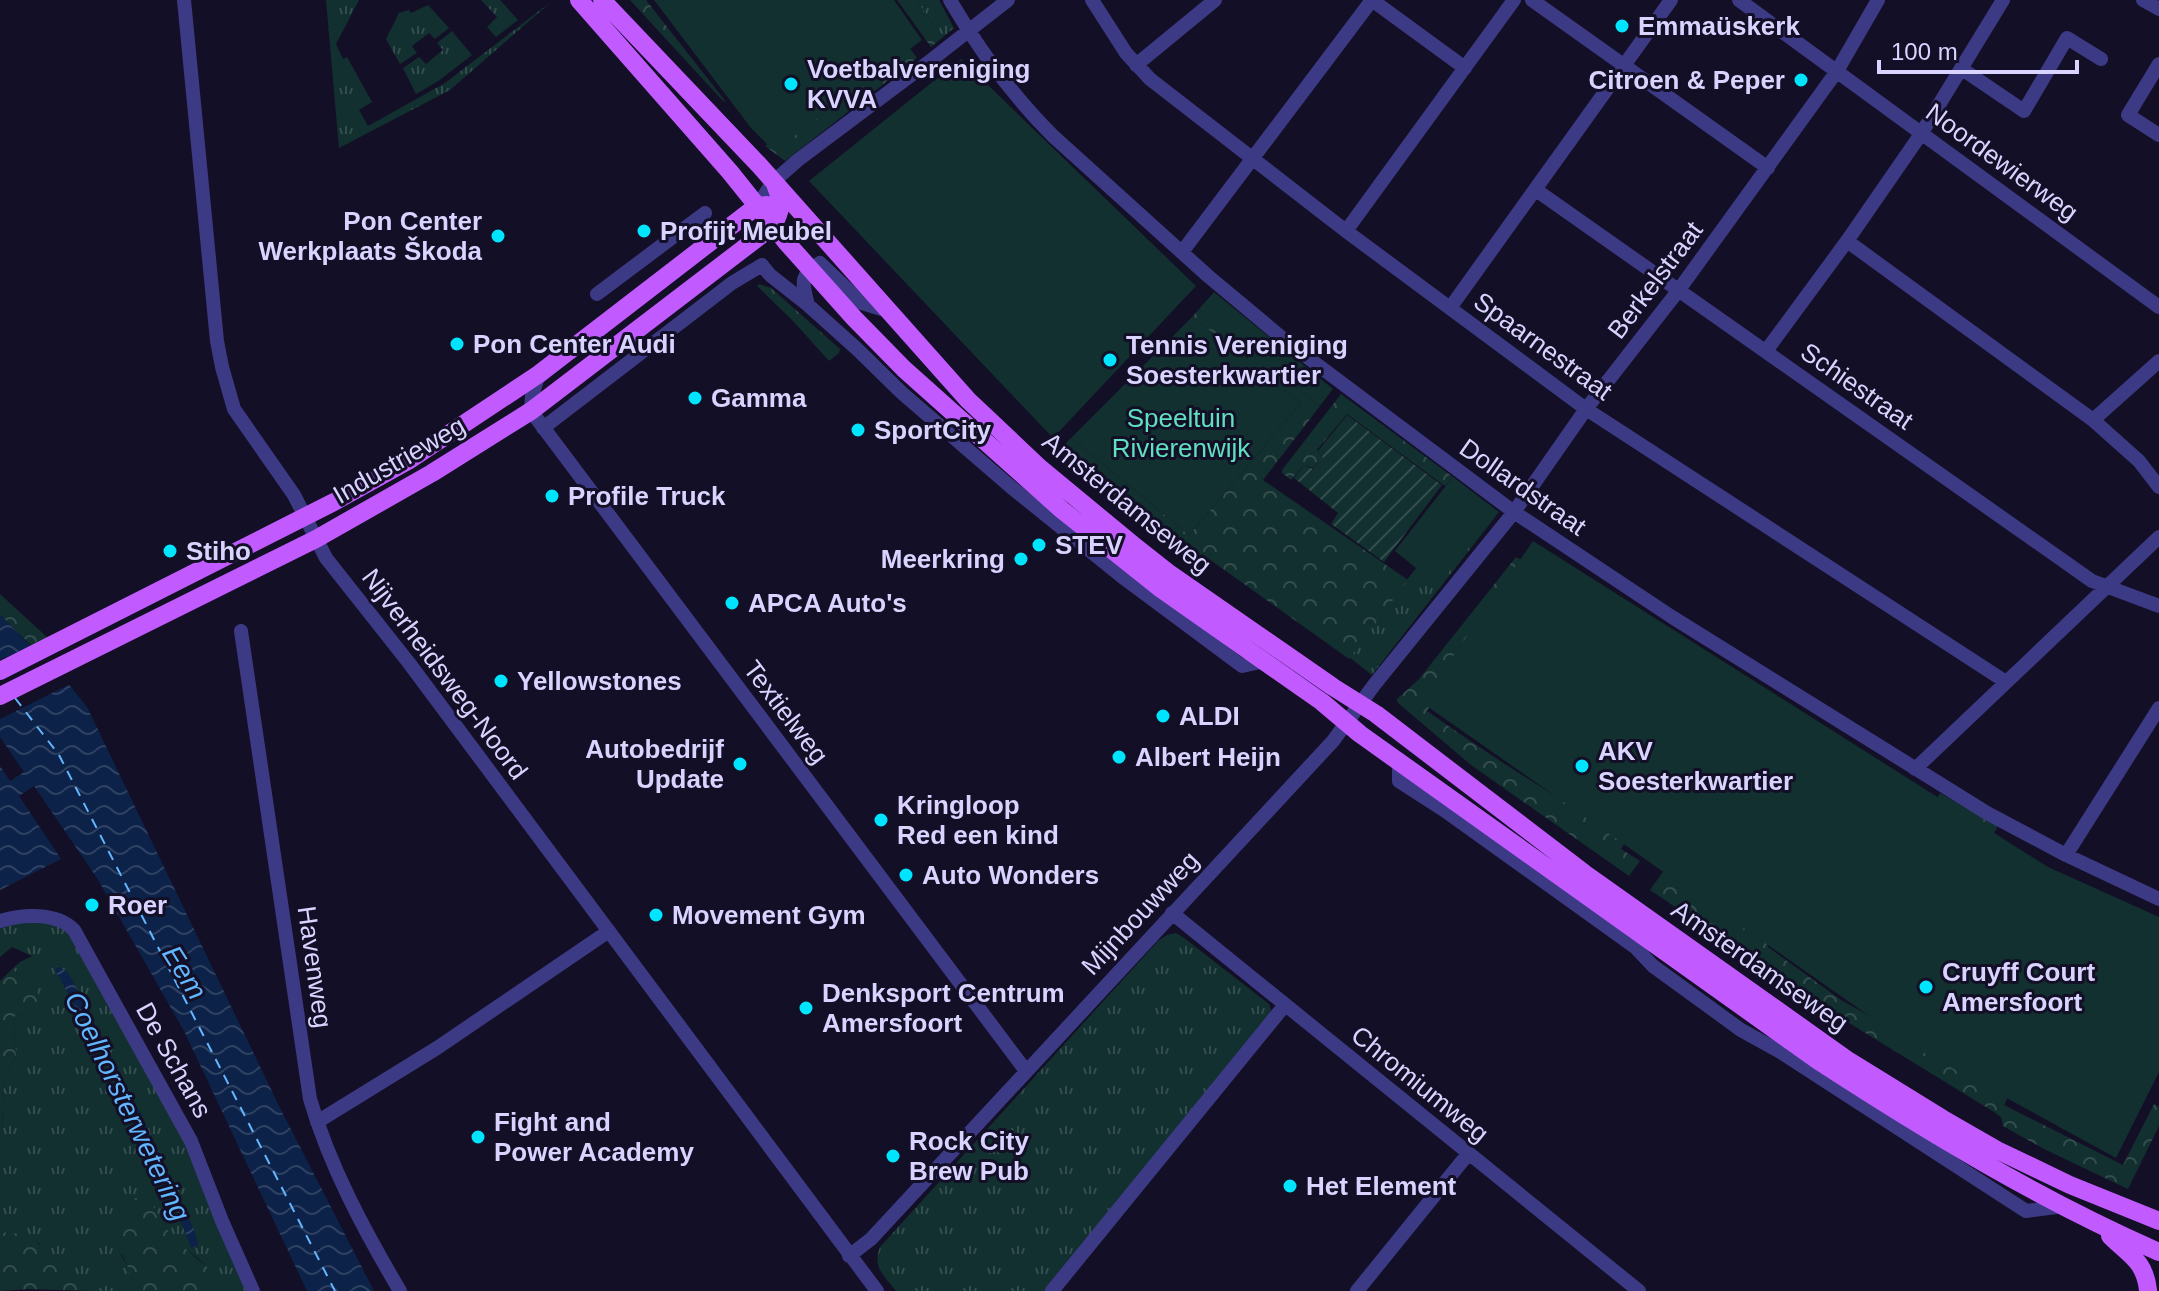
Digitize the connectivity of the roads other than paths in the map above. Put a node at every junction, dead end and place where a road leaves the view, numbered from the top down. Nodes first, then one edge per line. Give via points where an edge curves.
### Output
1 (184, 0) edge
2 (579, 0) edge
3 (602, 0) edge
4 (950, 0) edge
5 (1008, 0) edge
6 (1092, 0) edge
7 (1215, 0) edge
8 (1372, 0) edge
9 (1514, 0) edge
10 (1532, 0) edge
11 (1671, 0) edge
12 (1739, 0) edge
13 (1878, 0) edge
14 (2003, 0) edge
15 (2143, 0) edge
16 (2159, 9) edge
17 (968, 32) junction
18 (2101, 59) dead end
19 (2159, 64) edge
20 (1136, 65) junction
21 (1624, 65) junction
22 (1465, 68) junction
23 (1962, 69) junction
24 (1837, 71) junction
25 (1921, 134) junction
26 (2159, 135) edge
27 (1253, 160) junction
28 (1768, 168) junction
29 (773, 182) junction
30 (1536, 190) junction
31 (769, 206) junction
32 (705, 213) dead end
33 (810, 223) junction
34 (773, 226) junction
35 (1346, 231) junction
36 (1847, 241) junction
37 (1182, 252) junction
38 (810, 269) junction
39 (1678, 291) junction
40 (808, 305) junction
41 (2159, 307) edge
42 (1450, 308) junction
43 (623, 309) junction
44 (888, 311) junction
45 (1766, 351) junction
46 (2159, 361) edge
47 (539, 374) junction
48 (1586, 409) junction
49 (531, 411) junction
50 (2093, 420) junction
51 (543, 428) junction
52 (2159, 487) edge
53 (1514, 512) junction
54 (306, 516) junction
55 (2159, 537) edge
56 (316, 539) junction
57 (2107, 587) junction
58 (2159, 606) edge
59 (241, 631) dead end
60 (1265, 661) junction
61 (0, 671) edge
62 (2006, 682) junction
63 (0, 696) edge
64 (1360, 704) junction
65 (2159, 708) edge
66 (1347, 722) junction
67 (1399, 761) junction
68 (1915, 769) junction
69 (2066, 855) junction
70 (2159, 899) edge
71 (1172, 913) junction
72 (0, 921) edge
73 (609, 931) junction
74 (1285, 1005) junction
75 (1752, 1014) junction
76 (1757, 1039) junction
77 (1026, 1071) junction
78 (317, 1122) junction
79 (1468, 1154) junction
80 (2065, 1206) junction
81 (2159, 1221) edge
82 (2097, 1223) junction
83 (2159, 1252) edge
84 (849, 1256) junction
85 (2152, 1285) edge
86 (1632, 1289) edge
87 (253, 1291) edge
88 (400, 1291) edge
89 (877, 1291) edge
90 (1052, 1291) edge
91 (1357, 1291) edge

1 - 54 street, Nijverheidsweg-Noord via 222,367 234,409
2 - 31 main road via 704,142
3 - 29 main road, Amsterdamseweg
4 - 17 street, Dollardstraat
5 - 17 street
6 - 20 street, Spaarnestraat
7 - 20 street
8 - 22 street
8 - 27 street
9 - 22 street
10 - 21 street
11 - 21 street
12 - 24 street, Noordewierweg
13 - 24 street, Berkelstraat
14 - 23 street
15 - 16 street
17 - 29 street
17 - 37 street, Dollardstraat via 1029,112
18 - 23 street via 2067,38 2024,111
19 - 26 street via 2128,115
20 - 27 street, Spaarnestraat
21 - 28 street
21 - 30 street
22 - 35 street
23 - 25 street
24 - 25 street, Noordewierweg
24 - 28 street, Berkelstraat
25 - 36 street
25 - 41 street, Noordewierweg
27 - 35 street, Spaarnestraat
27 - 37 street
28 - 39 street, Berkelstraat
29 - 31 main road via 781,199
29 - 33 main road, Amsterdamseweg
30 - 39 street, Schiestraat
30 - 42 street
31 - 33 main road
31 - 34 main road, Industrieweg
31 - 43 main road, Industrieweg
32 - 43 street via 602,290
33 - 44 main road, Amsterdamseweg
34 - 38 main road, Amsterdamseweg
34 - 49 main road, Industrieweg
35 - 42 street, Spaarnestraat
36 - 45 street
36 - 50 street
37 - 53 street, Dollardstraat via 1329,374
38 - 40 street via 803,283
38 - 44 street, Amsterdamseweg via 820,263 862,303
38 - 60 main road, Amsterdamseweg via 904,369 1022,476 1161,589
39 - 45 street, Schiestraat
39 - 48 street, Berkelstraat
40 - 51 street, Amsterdamseweg via 762,265
40 - 60 street, Amsterdamseweg via 902,393 1125,579 1242,666
42 - 48 street, Spaarnestraat
43 - 47 main road, Industrieweg
44 - 64 main road, Amsterdamseweg via 997,428 1094,514 1170,574
45 - 57 street, Schiestraat
46 - 50 street
47 - 49 street
47 - 54 main road, Industrieweg via 408,461
48 - 53 street, Berkelstraat
48 - 62 street, Spaarnestraat
49 - 51 street, Textielweg
49 - 56 main road, Industrieweg
50 - 52 street
51 - 77 street, Textielweg
53 - 64 street, Berkelstraat
53 - 68 street, Dollardstraat
54 - 56 street, Nijverheidsweg-Noord
54 - 61 main road, Industrieweg
55 - 57 street
56 - 63 main road, Industrieweg
56 - 73 street, Nijverheidsweg-Noord
57 - 58 street, Schiestraat
57 - 62 street
59 - 78 street, Havenweg
60 - 66 main road, Amsterdamseweg
62 - 68 street
64 - 66 street
64 - 81 main road, Amsterdamseweg via 1584,873 1871,1076 2033,1168
65 - 69 street
66 - 67 main road, Amsterdamseweg
66 - 71 street, Mijnbouwweg
67 - 75 main road, Amsterdamseweg
67 - 76 street, Amsterdamseweg via 1399,781
68 - 69 street, Dollardstraat
69 - 70 street, Dollardstraat
71 - 74 street, Chromiumweg
71 - 77 street, Mijnbouwweg
72 - 87 street, De Schans via 53,918 74,930 191,1141
73 - 78 street
73 - 84 street, Nijverheidsweg-Noord
74 - 79 street, Chromiumweg
74 - 90 street
75 - 76 street, Amsterdamseweg
75 - 80 main road, Amsterdamseweg via 1886,1105
76 - 80 street, Amsterdamseweg via 2026,1211
77 - 84 street, Mijnbouwweg via 871,1239
78 - 88 street, Havenweg via 363,1229
79 - 86 street, Chromiumweg
79 - 91 street
80 - 82 main road, Amsterdamseweg
82 - 83 main road, Amsterdamseweg
82 - 85 main road via 2142,1266
84 - 89 street, Nijverheidsweg-Noord

